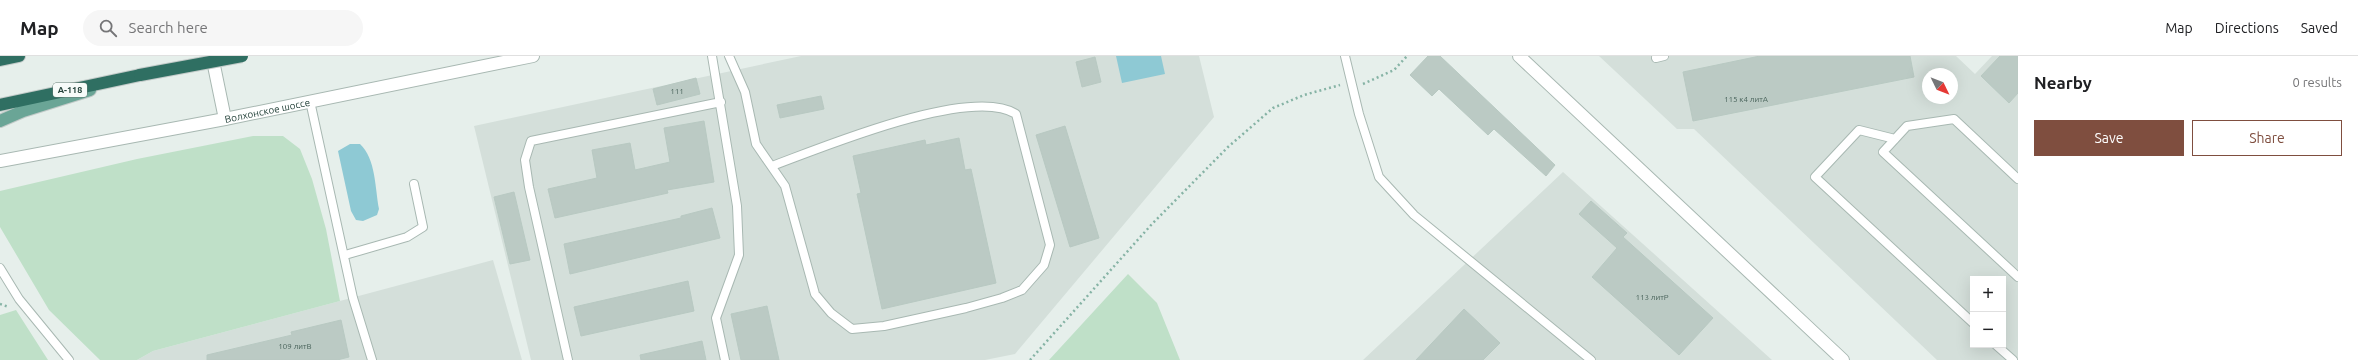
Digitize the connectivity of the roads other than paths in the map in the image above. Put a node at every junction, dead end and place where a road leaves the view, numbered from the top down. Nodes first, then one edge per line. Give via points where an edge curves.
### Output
1 (19, 56) edge
2 (212, 56) edge
3 (242, 56) edge
4 (533, 56) edge
5 (712, 56) edge
6 (729, 56) edge
7 (1345, 56) edge
8 (1519, 56) edge
9 (0, 60) edge
10 (140, 75) junction
11 (310, 101) junction
12 (721, 102) junction
13 (0, 105) edge
14 (225, 119) junction
15 (0, 121) edge
16 (1895, 139) junction
17 (0, 161) edge
18 (772, 166) junction
19 (2018, 179) edge
20 (414, 184) dead end
21 (345, 255) junction
22 (0, 268) edge
23 (2018, 277) edge
24 (1970, 320) edge
25 (1999, 348) edge
26 (69, 360) edge
27 (372, 360) edge
28 (568, 360) edge
29 (725, 360) edge
30 (1591, 360) edge
31 (1843, 360) edge
32 (2013, 360) edge

1 - 9 highway
2 - 14 street
3 - 10 highway, А-118, bridge
4 - 11 street, Волхонское шоссе
5 - 12 lane
6 - 18 lane via 745,92 756,144
7 - 30 lane via 1359,114 1379,177 1414,215
8 - 31 street
10 - 13 highway, А-118
10 - 15 main road via 22,111
11 - 14 street, Волхонское шоссе
11 - 21 lane
12 - 28 lane via 531,141 525,160 529,187
12 - 29 lane via 737,206 739,255 716,318
14 - 17 street, Волхонское шоссе
16 - 19 lane via 1907,126 1954,119
16 - 23 lane via 1884,152
16 - 24 lane via 1859,130 1815,177
18 - 18 lane via 785,186 815,294 831,312 852,329 884,326 1002,298 1022,290 1044,265 1050,245 1016,114 1006,108 969,106 886,125
20 - 21 lane via 423,227 407,236
21 - 27 lane
22 - 26 lane via 19,299
25 - 32 lane

